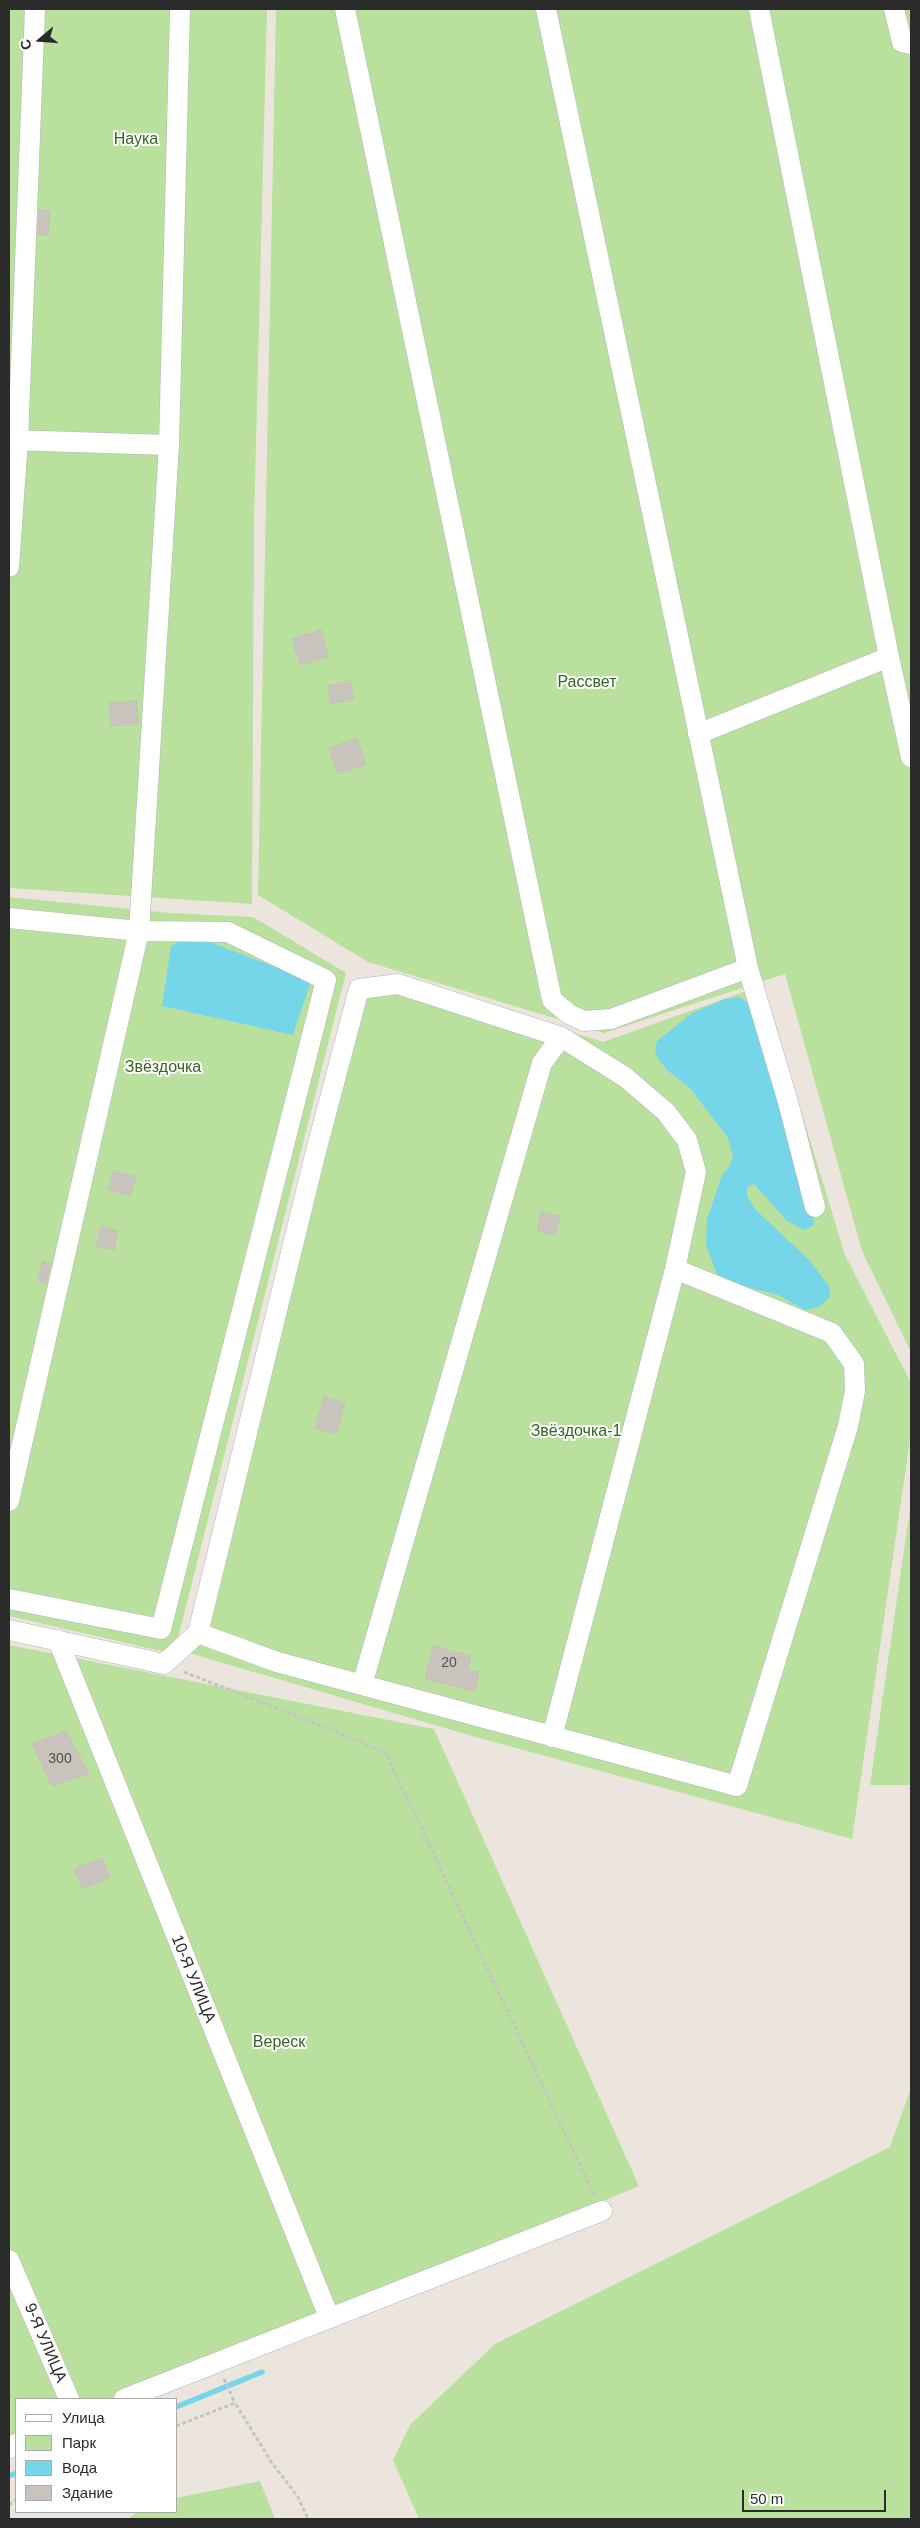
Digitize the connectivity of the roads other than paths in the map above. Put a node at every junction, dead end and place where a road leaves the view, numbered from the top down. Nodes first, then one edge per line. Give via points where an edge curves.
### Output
1 (35, 9) edge
2 (180, 9) edge
3 (345, 9) edge
4 (546, 9) edge
5 (759, 9) edge
6 (894, 9) edge
7 (911, 44) edge
8 (14, 440) edge
9 (169, 445) junction
10 (9, 568) edge
11 (889, 657) junction
12 (698, 734) junction
13 (911, 757) edge
14 (9, 918) edge
15 (139, 931) junction
16 (748, 968) junction
17 (561, 1037) junction
18 (815, 1207) dead end
19 (675, 1269) junction
20 (9, 1501) edge
21 (9, 1599) edge
22 (9, 1630) edge
23 (198, 1633) junction
24 (58, 1640) junction
25 (362, 1685) junction
26 (552, 1738) junction
27 (602, 2211) road end
28 (9, 2260) edge
29 (328, 2317) junction
30 (69, 2398) edge
31 (127, 2398) edge

1 - 8 street
2 - 9 street
3 - 16 street via 552,1000 584,1021 611,1019
4 - 12 street
5 - 11 street
6 - 7 street via 902,42
8 - 9 street
8 - 10 street
9 - 15 street
11 - 12 street
11 - 13 street
12 - 16 street
14 - 15 street
15 - 20 street
15 - 21 street via 228,932 326,980 161,1629
16 - 18 street
17 - 19 street via 625,1077 666,1112 687,1140 696,1172
17 - 23 street via 398,984 359,989
17 - 25 street via 542,1064
19 - 26 street
19 - 26 street via 832,1333 854,1364 855,1390 848,1426 737,1786
22 - 24 street
23 - 24 street via 164,1664
23 - 25 street via 277,1662
24 - 29 street, 10-Я УЛИЦА
25 - 26 street
27 - 29 street
28 - 30 street, 9-Я УЛИЦА
29 - 31 street

